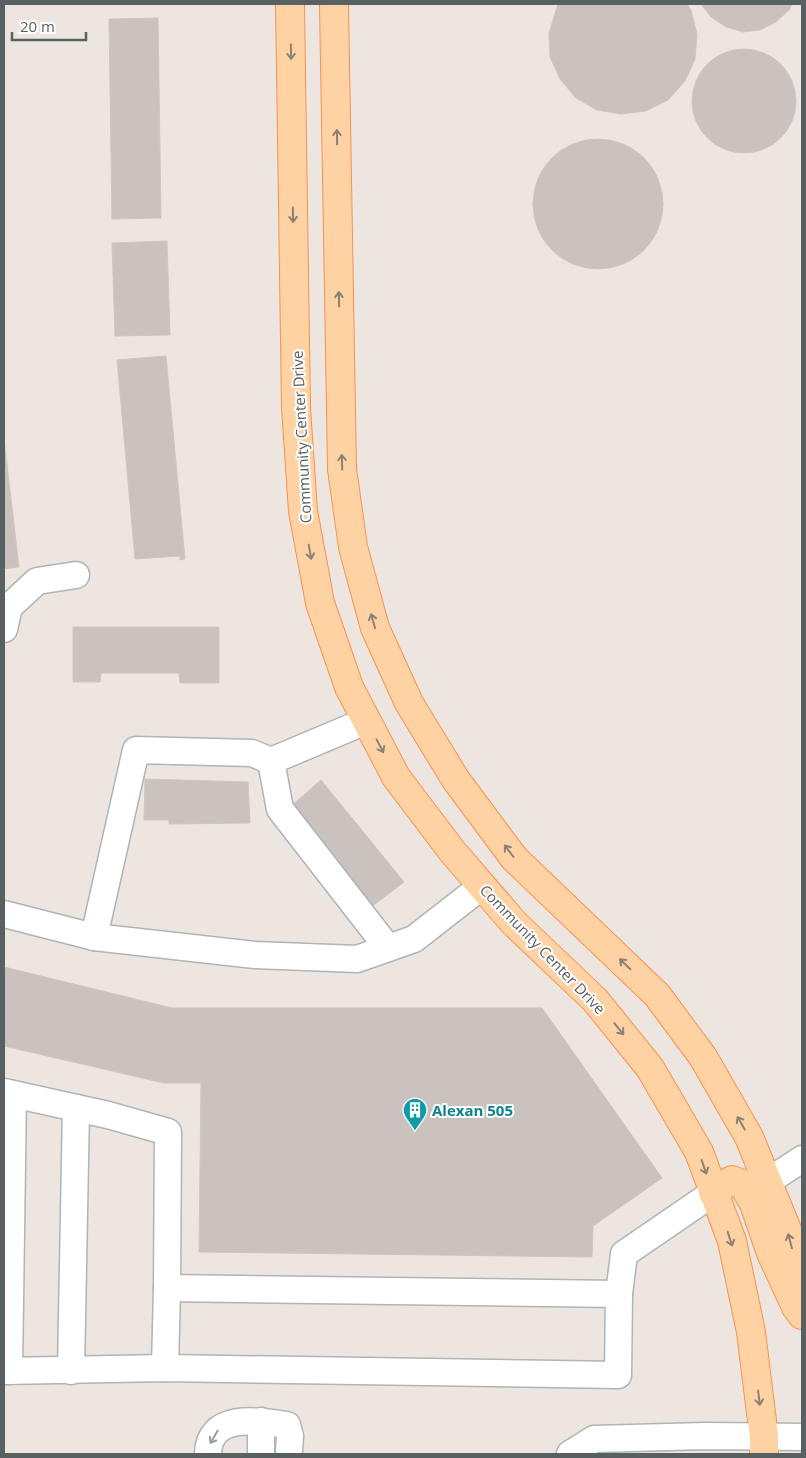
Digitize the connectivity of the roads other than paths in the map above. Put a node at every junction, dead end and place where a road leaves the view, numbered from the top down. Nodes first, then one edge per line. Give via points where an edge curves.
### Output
1 (290, 4) edge
2 (334, 4) edge
3 (76, 575) dead end
4 (4, 629) edge
5 (366, 721) junction
6 (271, 761) junction
7 (482, 886) junction
8 (4, 914) edge
9 (94, 936) junction
10 (388, 948) junction
11 (8, 1093) edge
12 (76, 1108) junction
13 (802, 1159) edge
14 (768, 1182) junction
15 (713, 1193) junction
16 (167, 1288) junction
17 (802, 1288) edge
18 (619, 1294) junction
19 (802, 1315) edge
20 (165, 1368) junction
21 (7, 1371) edge
22 (71, 1371) junction
23 (261, 1422) junction
24 (802, 1437) edge
25 (705, 1445) edge
26 (764, 1446) edge
27 (295, 1452) dead end
28 (208, 1454) edge
29 (261, 1454) edge
30 (570, 1454) edge

1 -> 5 main road, Community Center Drive via 296,408 303,511 320,603 349,687
14 -> 2 main road via 749,1137 703,1057 657,995 514,858 456,780 409,702 375,628 354,547 342,469
3 - 4 lane via 37,581 9,607
5 - 6 lane
5 -> 7 main road, Community Center Drive via 396,777
6 - 9 lane via 252,753 136,750
6 - 10 lane via 280,809
7 - 10 lane via 414,939
7 -> 15 main road, Community Center Drive via 514,923 595,1000 650,1068 699,1152
8 - 9 lane
9 - 10 lane via 254,955 357,959
11 - 12 lane
11 - 21 lane
12 - 16 lane via 168,1132
12 - 22 lane
13 - 14 lane
17 -> 14 main road via 788,1232
15 - 18 lane via 624,1254
15 - 19 main road via 732,1180 743,1184 754,1204 771,1253
15 -> 26 main road, Community Center Drive via 734,1250 751,1332
16 - 18 lane
16 - 20 lane
18 - 20 lane via 618,1375
20 - 22 lane
21 - 22 lane
23 - 27 lane via 287,1425 295,1430 299,1438
23 -> 28 lane via 228,1423 217,1430
23 - 29 lane
24 - 26 lane
25 - 26 lane
25 - 30 lane via 594,1440

